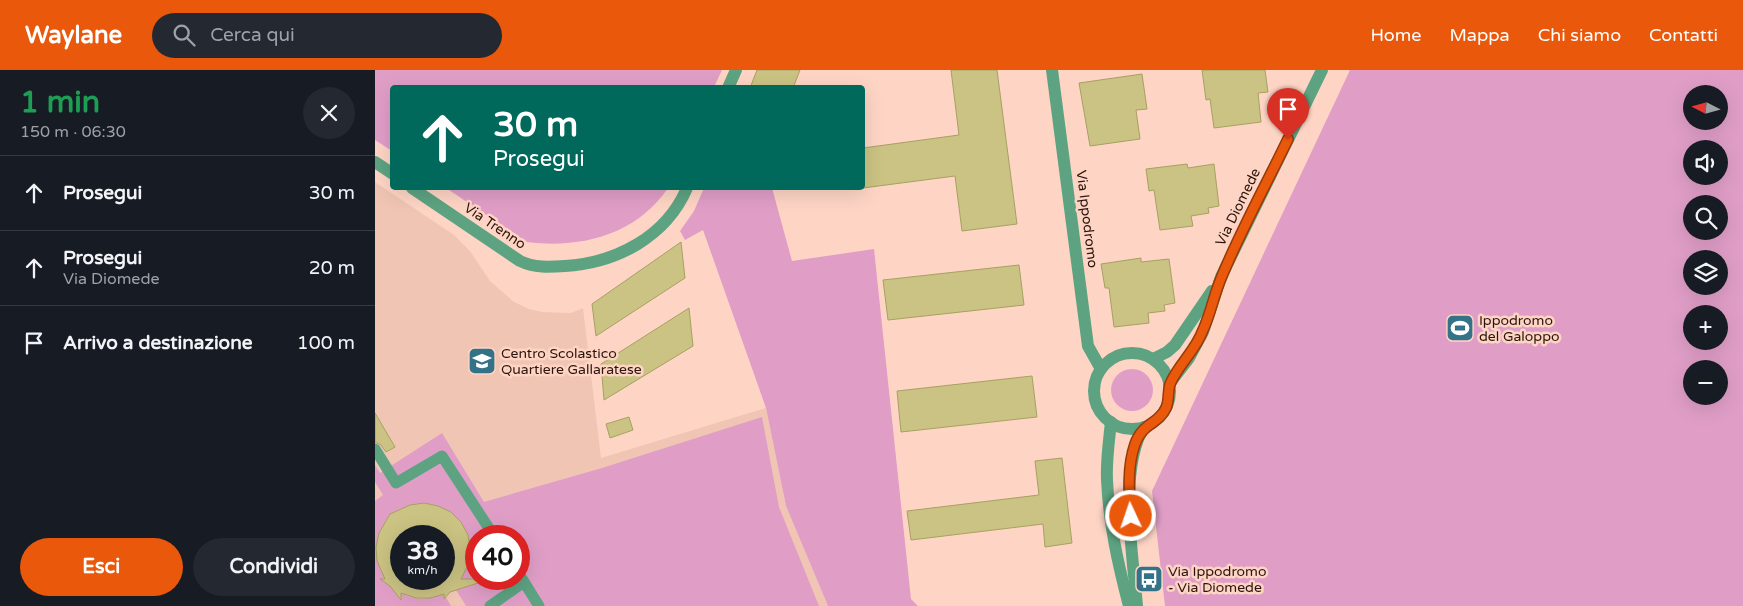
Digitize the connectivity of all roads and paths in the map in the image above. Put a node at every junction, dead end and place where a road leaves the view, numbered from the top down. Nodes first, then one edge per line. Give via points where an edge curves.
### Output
1 (736, 70) edge
2 (1052, 70) edge
3 (1322, 70) edge
4 (730, 85) edge
5 (375, 162) edge
6 (390, 172) edge
7 (415, 190) edge
8 (686, 190) edge
9 (1221, 277) junction
10 (1153, 359) junction
11 (1101, 369) junction
12 (1169, 384) junction
13 (1111, 422) junction
14 (1144, 427) junction
15 (375, 449) edge
16 (487, 525) edge
17 (508, 590) edge
18 (529, 590) edge
19 (490, 606) edge
20 (539, 606) edge
21 (1129, 606) edge
22 (1137, 606) edge

1 - 4 street
2 - 11 street, Via Ippodromo via 1088,346
3 - 9 street, Via Diomede
5 - 6 street
7 - 8 street, Via Trenno via 520,261 544,267 599,262 634,247 674,212
9 - 10 street, Via Diomede via 1175,345
9 - 12 street, Via Diomede via 1203,332 1189,358
10 - 11 street via 1125,354 1111,359
10 - 12 street via 1163,368
11 - 13 street via 1095,382 1095,396 1099,409
12 - 14 street via 1165,410
13 - 14 street via 1127,428
13 - 21 street via 1107,478 1109,505 1114,548
14 - 22 street via 1135,445 1129,483
15 - 16 street via 396,483 443,456
17 - 19 street
18 - 20 street

